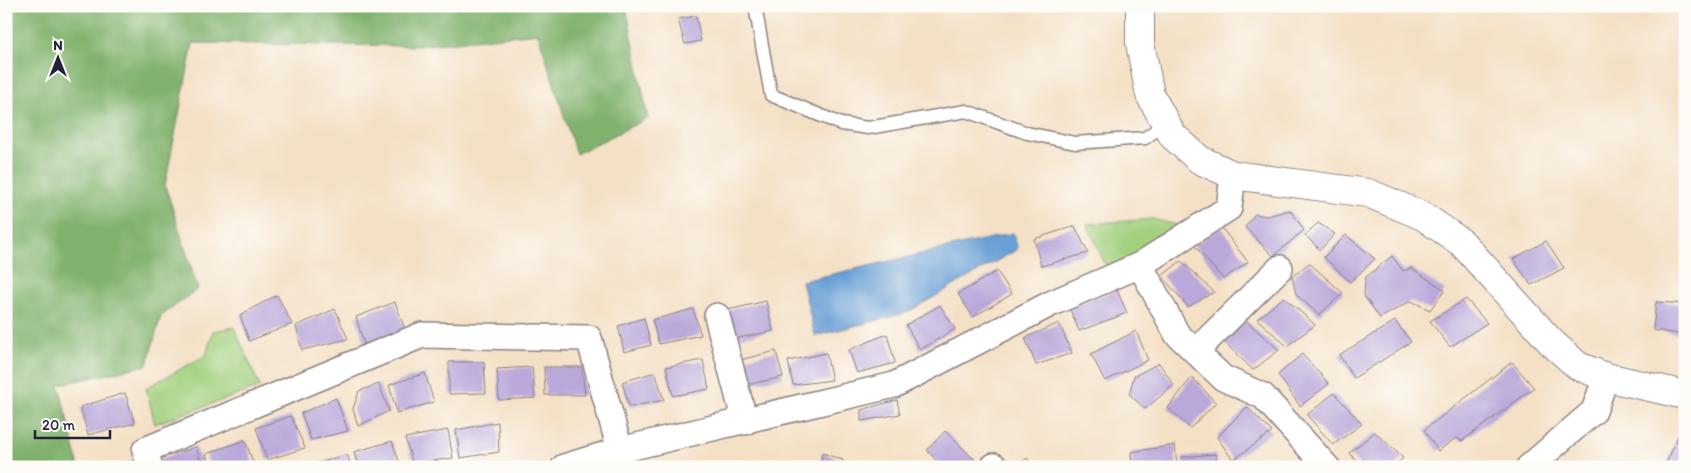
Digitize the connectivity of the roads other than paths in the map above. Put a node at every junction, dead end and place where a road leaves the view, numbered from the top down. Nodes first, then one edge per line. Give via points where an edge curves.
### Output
1 (755, 6) edge
2 (1140, 6) edge
3 (1166, 123) junction
4 (1233, 174) junction
5 (1140, 265) junction
6 (1280, 268) dead end
7 (717, 316) dead end
8 (1196, 351) junction
9 (1606, 377) junction
10 (1685, 395) edge
11 (745, 422) junction
12 (620, 450) junction
13 (150, 467) edge
14 (564, 467) edge
15 (1327, 467) edge
16 (1529, 467) edge

1 - 3 lane via 771,95 841,124 868,128 966,111 1027,133 1075,143 1145,138
2 - 3 street via 1140,43 1150,95
3 - 4 street via 1174,136 1200,160
4 - 5 street via 1229,208
4 - 9 street via 1368,193 1423,216 1462,243 1578,366
5 - 8 street via 1177,334
5 - 11 street via 1050,304 894,385
6 - 8 street
7 - 11 street
8 - 15 street via 1223,378 1263,396
9 - 10 street
9 - 16 street via 1594,411
11 - 12 street
12 - 13 street via 589,338 422,335 145,450
12 - 14 street

